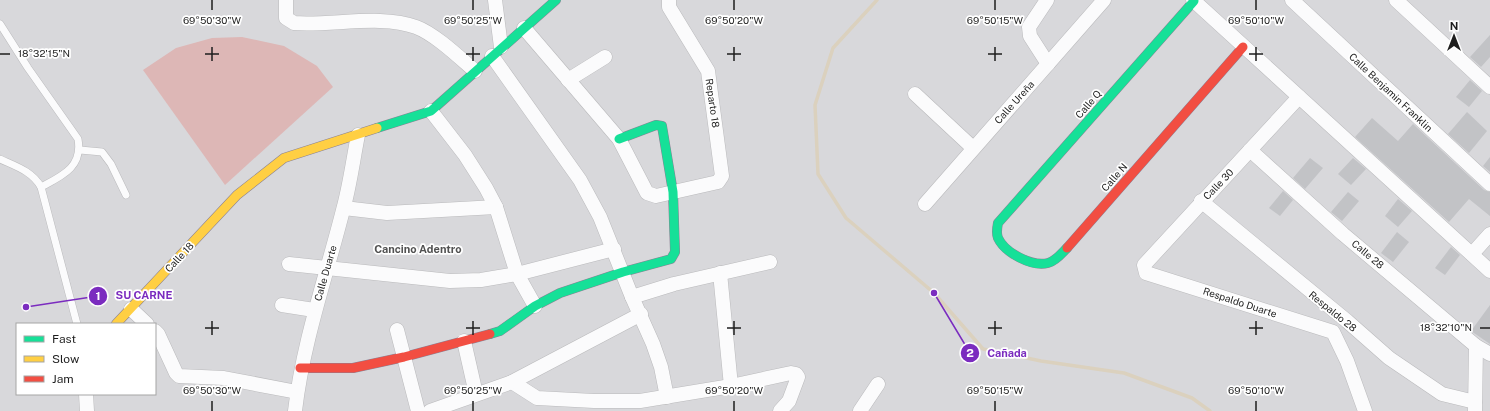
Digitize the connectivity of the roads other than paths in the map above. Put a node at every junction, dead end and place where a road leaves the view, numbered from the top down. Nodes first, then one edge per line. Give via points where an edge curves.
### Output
1 (286, 0) edge
2 (495, 0) edge
3 (556, 0) edge
4 (670, 0) edge
5 (1047, 0) edge
6 (1104, 0) edge
7 (1193, 0) edge
8 (1292, 0) edge
9 (1396, 0) edge
10 (0, 24) edge
11 (524, 28) junction
12 (1243, 47) junction
13 (496, 52) junction
14 (605, 57) dead end
15 (1048, 64) junction
16 (475, 71) junction
17 (568, 80) junction
18 (1490, 87) edge
19 (915, 94) dead end
20 (1299, 97) junction
21 (431, 110) junction
22 (358, 135) junction
23 (619, 139) junction
24 (973, 148) junction
25 (80, 150) junction
26 (1250, 150) junction
27 (0, 159) edge
28 (1490, 184) edge
29 (41, 187) junction
30 (673, 192) junction
31 (126, 195) dead end
32 (1201, 201) junction
33 (924, 204) dead end
34 (496, 207) junction
35 (344, 208) junction
36 (998, 223) joint
37 (1490, 234) edge
38 (614, 249) junction
39 (1472, 254) junction
40 (770, 262) dead end
41 (288, 264) dead end
42 (327, 267) junction
43 (1490, 271) edge
44 (623, 272) junction
45 (720, 273) junction
46 (1146, 273) joint
47 (518, 274) junction
48 (632, 297) junction
49 (282, 305) dead end
50 (535, 306) junction
51 (131, 309) junction
52 (314, 310) junction
53 (641, 314) junction
54 (1347, 321) junction
55 (77, 323) edge
56 (117, 323) edge
57 (146, 323) edge
58 (397, 330) dead end
59 (156, 332) edge
60 (1333, 332) junction
61 (464, 341) junction
62 (1476, 346) junction
63 (1490, 354) edge
64 (404, 357) junction
65 (300, 368) junction
66 (512, 382) junction
67 (878, 384) dead end
68 (731, 386) junction
69 (297, 392) junction
70 (476, 394) junction
71 (86, 395) edge
72 (667, 397) junction
73 (638, 406) edge
74 (1475, 407) edge
75 (87, 411) edge
76 (295, 411) edge
77 (418, 411) edge
78 (430, 411) edge
79 (780, 411) edge
80 (860, 411) edge
81 (1365, 411) edge

1 - 16 street via 286,18 294,23 387,22 418,27 445,45
2 - 13 street
3 - 11 street
4 - 30 street, Reparto 18 via 669,7 708,70 722,170 718,182
5 - 15 street via 1029,27 1029,32
6 - 15 street, Calle Ureña
7 - 12 street
7 - 36 street, Calle Q
8 - 28 street, Calle Benjamin Franklin
9 - 18 street
10 - 25 lane via 78,139
11 - 13 street
11 - 17 street
12 - 20 street
12 - 36 street, Calle N via 1058,258 1042,264 1012,254 998,239
13 - 16 street
13 - 38 street via 580,180
14 - 17 street
15 - 24 street, Calle Ureña
16 - 21 street
17 - 23 street
19 - 24 street
20 - 26 street, Calle 30
20 - 39 street
21 - 22 street, Calle 18
21 - 34 street via 465,155
22 - 35 street, Calle Duarte
22 - 51 street, Calle 18 via 284,158 237,194
23 - 30 street via 647,192 656,196
23 - 30 street via 656,124 662,126
24 - 33 street, Calle Ureña
25 - 29 lane via 75,163 67,173
25 - 31 lane via 102,152 111,164
26 - 32 street, Calle 30
26 - 62 street, Calle 28 via 1343,234
27 - 29 lane via 36,178
29 - 55 lane
30 - 44 street via 674,257
32 - 46 street, Calle 30 via 1144,265
32 - 54 street, Respaldo 28
34 - 35 street via 387,213
34 - 47 street
35 - 42 street, Calle Duarte
37 - 39 street
38 - 44 street
38 - 47 street
39 - 43 street
40 - 45 street
41 - 42 street
42 - 47 street via 450,281 481,280
42 - 52 street, Calle Duarte
44 - 48 street
44 - 50 street via 560,293
45 - 48 street
45 - 68 street
46 - 60 street, Respaldo Duarte
47 - 50 street
48 - 53 street
49 - 52 street
50 - 61 street via 500,330
51 - 56 street, Calle 18
51 - 57 street
52 - 65 street, Calle Duarte
53 - 66 street
53 - 72 street via 661,367
54 - 60 street
54 - 74 street, Respaldo 28 via 1389,358 1442,394
58 - 64 street
59 - 69 street via 179,376 224,378
60 - 81 street via 1347,361
61 - 64 street
61 - 70 street
62 - 63 street, Calle 28
62 - 74 street
64 - 65 street via 353,368
64 - 77 street
65 - 69 street, Calle Duarte
66 - 70 street
66 - 73 street via 537,398
67 - 80 street
68 - 72 street
68 - 79 street via 796,374 798,377 789,402
69 - 76 street, Calle Duarte
70 - 78 street
71 - 75 street
72 - 73 street

